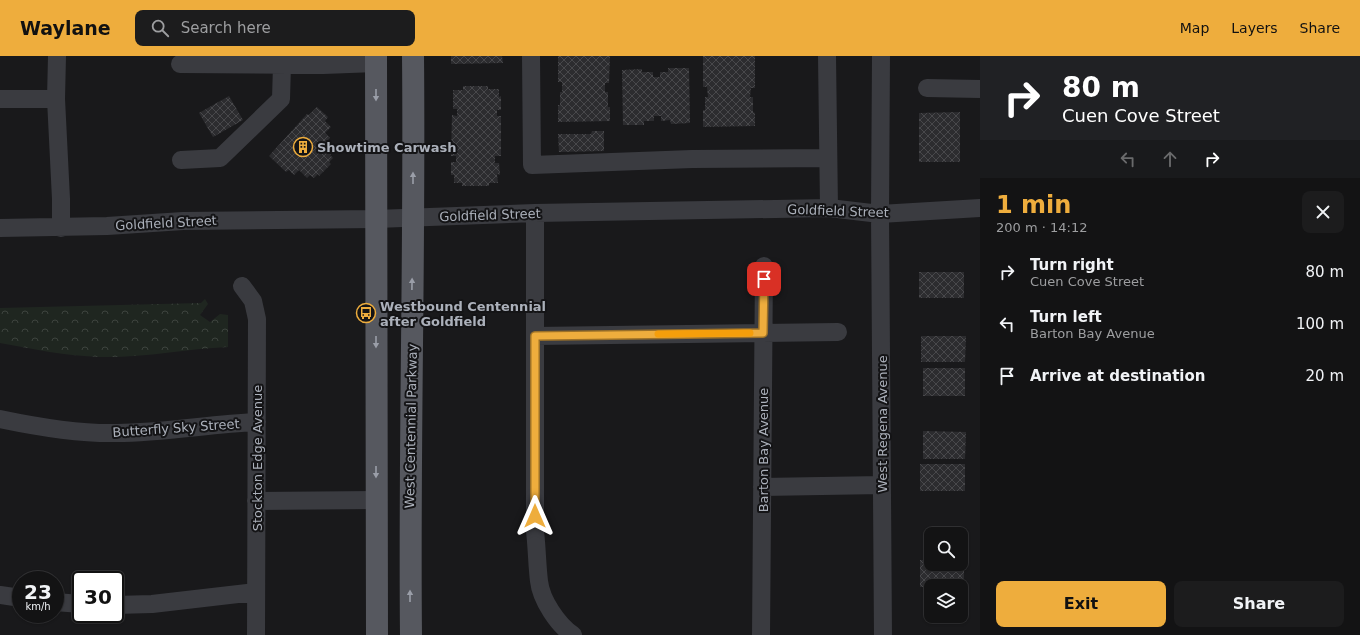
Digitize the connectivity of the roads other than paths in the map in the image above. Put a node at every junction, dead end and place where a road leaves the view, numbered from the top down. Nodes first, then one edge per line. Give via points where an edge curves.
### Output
1 (57, 56) edge
2 (413, 56) edge
3 (532, 56) edge
4 (828, 56) edge
5 (881, 56) edge
6 (376, 60) edge
7 (180, 64) dead end
8 (282, 65) junction
9 (927, 88) dead end
10 (980, 89) edge
11 (0, 99) edge
12 (56, 99) junction
13 (828, 158) junction
14 (181, 160) dead end
15 (829, 208) junction
16 (980, 208) edge
17 (536, 213) junction
18 (880, 214) junction
19 (413, 217) junction
20 (376, 219) junction
21 (0, 228) edge
22 (61, 228) junction
23 (764, 266) dead end
24 (242, 286) dead end
25 (838, 332) dead end
26 (763, 333) junction
27 (535, 336) junction
28 (0, 419) edge
29 (257, 422) junction
30 (882, 485) junction
31 (762, 487) junction
32 (376, 500) junction
33 (256, 501) junction
34 (256, 592) junction
35 (0, 595) edge
36 (12, 597) edge
37 (124, 605) edge
38 (569, 632) edge
39 (256, 635) edge
40 (377, 635) edge
41 (411, 635) edge
42 (761, 635) edge
43 (883, 635) edge

1 - 12 street
19 -> 2 main road, West Centennial Parkway
3 - 13 street via 532,165 692,159
4 - 13 street
5 - 18 street, West Regena Avenue
6 - 8 street
6 -> 20 main road
7 - 8 street
8 - 14 street via 281,99 220,158
9 - 10 street
11 - 12 street
12 - 22 street
13 - 15 street
15 - 17 street, Goldfield Street
15 - 18 street, Goldfield Street
16 - 18 street, Goldfield Street
17 - 19 street, Goldfield Street
17 - 27 street
18 - 30 street, West Regena Avenue
19 - 20 street, Goldfield Street
41 -> 19 main road, West Centennial Parkway
20 - 22 street, Goldfield Street via 183,222
20 -> 32 main road
21 - 22 street, Goldfield Street
23 - 26 street, Barton Bay Avenue
24 - 29 street, Stockton Edge Avenue via 253,301 257,319
25 - 26 street
26 - 27 street
26 - 31 street, Barton Bay Avenue
27 - 38 street via 535,531 539,583 550,610
28 - 29 street, Butterfly Sky Street via 89,433 155,432
29 - 33 street, Stockton Edge Avenue
30 - 31 street
30 - 43 street, West Regena Avenue
31 - 42 street, Barton Bay Avenue
32 - 33 street
32 - 40 main road
33 - 34 street, Stockton Edge Avenue
34 - 37 street
34 - 39 street, Stockton Edge Avenue
35 - 36 street

